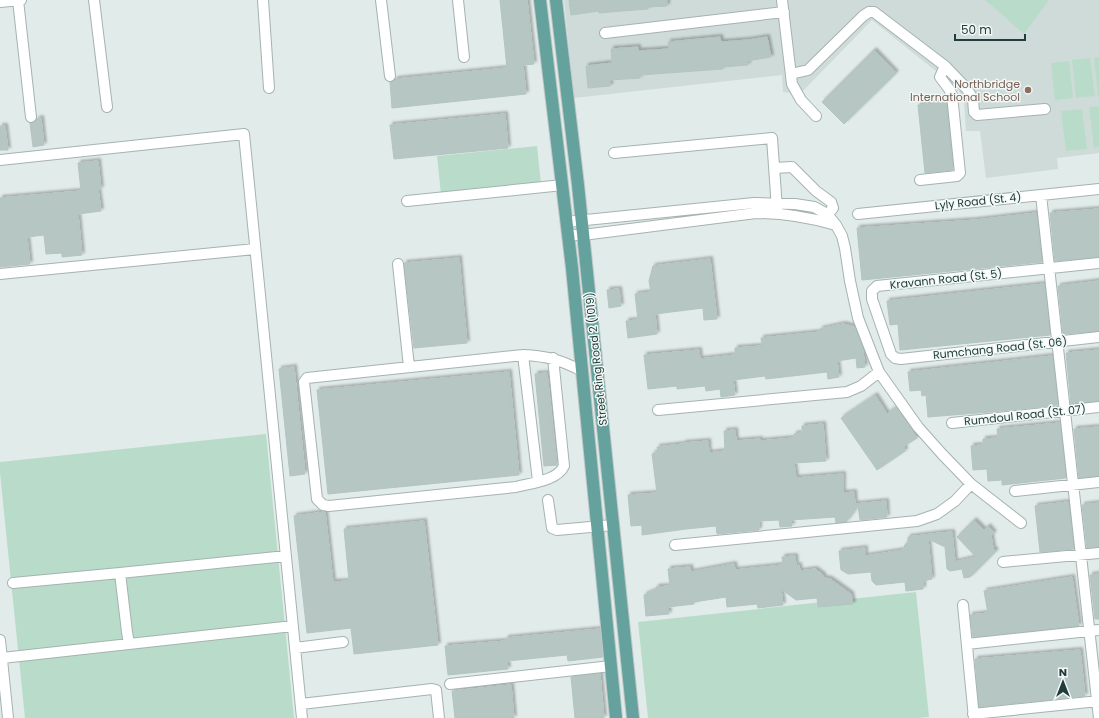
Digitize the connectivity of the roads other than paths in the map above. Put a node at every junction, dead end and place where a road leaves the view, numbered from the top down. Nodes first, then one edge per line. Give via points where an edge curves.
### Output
1 (19, 0) edge
2 (94, 0) edge
3 (263, 0) edge
4 (382, 0) edge
5 (458, 0) edge
6 (540, 0) edge
7 (556, 0) edge
8 (782, 0) edge
9 (0, 2) edge
10 (784, 12) junction
11 (605, 33) dead end
12 (464, 57) dead end
13 (945, 66) junction
14 (791, 74) junction
15 (390, 76) dead end
16 (268, 88) dead end
17 (107, 108) dead end
18 (1045, 109) dead end
19 (816, 116) dead end
20 (31, 117) dead end
21 (614, 153) dead end
22 (0, 160) edge
23 (774, 168) junction
24 (920, 180) dead end
25 (563, 185) junction
26 (1099, 189) edge
27 (1041, 195) junction
28 (406, 201) dead end
29 (777, 208) junction
30 (858, 214) dead end
31 (824, 218) junction
32 (582, 220) junction
33 (566, 222) junction
34 (567, 235) junction
35 (583, 235) junction
36 (256, 249) junction
37 (1099, 263) edge
38 (398, 264) dead end
39 (1049, 269) junction
40 (0, 274) edge
41 (1099, 337) edge
42 (1057, 341) junction
43 (523, 355) junction
44 (553, 358) junction
45 (902, 359) joint
46 (409, 367) junction
47 (582, 371) junction
48 (879, 372) junction
49 (1099, 406) edge
50 (658, 410) dead end
51 (1065, 410) junction
52 (952, 423) dead end
53 (538, 482) junction
54 (1099, 482) edge
55 (971, 484) junction
56 (1073, 485) junction
57 (1015, 491) dead end
58 (548, 500) dead end
59 (1021, 523) dead end
60 (613, 525) junction
61 (596, 527) junction
62 (675, 545) dead end
63 (1099, 552) edge
64 (1081, 554) junction
65 (286, 556) junction
66 (1003, 562) dead end
67 (120, 573) junction
68 (13, 583) dead end
69 (963, 605) dead end
70 (293, 626) junction
71 (1094, 631) edge
72 (0, 640) edge
73 (343, 642) dead end
74 (129, 644) junction
75 (967, 644) junction
76 (295, 648) junction
77 (2, 658) junction
78 (611, 666) junction
79 (450, 684) dead end
80 (1098, 701) edge
81 (301, 704) junction
82 (974, 716) edge
83 (8, 718) edge
84 (302, 718) edge
85 (439, 718) edge
86 (616, 718) edge
87 (633, 718) edge
88 (1099, 718) edge

1 - 9 street
1 - 20 street
2 - 17 street
3 - 16 street
4 - 15 street
5 - 12 street
6 - 25 main road, Street Ring Road 2 (1019)
7 - 32 main road, Street Ring Road 2 (1019)
8 - 10 street
10 - 11 street
10 - 14 street
13 - 14 street via 874,12 869,12 808,70
13 - 18 street via 967,89 973,99 974,112 977,116
13 - 24 street via 940,77 952,95 960,173 957,176
14 - 19 street via 792,84 801,100
21 - 23 street via 772,138
22 - 36 street via 244,134
23 - 29 street
23 - 31 street via 788,167 795,170 831,202 833,208
25 - 28 street
25 - 33 main road, Street Ring Road 2 (1019)
26 - 27 street, Lyly Road (St. 4)
27 - 30 street, Lyly Road (St. 4)
27 - 39 street
29 - 31 street via 795,204 814,207
29 - 32 street via 754,203
29 - 35 street via 756,213
31 - 48 street via 836,225 842,236 858,318
32 - 33 street
32 - 35 main road, Street Ring Road 2 (1019)
33 - 34 main road, Street Ring Road 2 (1019)
34 - 35 street
34 - 47 main road, Street Ring Road 2 (1019)
35 - 60 main road, Street Ring Road 2 (1019)
36 - 40 street
36 - 65 street
37 - 39 street, Kravann Road (St. 5)
38 - 46 street
39 - 42 street
39 - 45 street, Kravann Road (St. 5) via 877,286 872,291 872,299 892,354 895,358
41 - 42 street, Rumchang Road (St. 06)
42 - 45 street, Rumchang Road (St. 06)
42 - 51 street
43 - 44 street
43 - 46 street
43 - 53 street
44 - 47 street
44 - 53 street via 564,466 554,477
46 - 53 street via 305,380 317,499 320,503 329,506 516,487
47 - 61 main road, Street Ring Road 2 (1019)
48 - 50 street via 861,386 847,392
48 - 55 street via 918,427
49 - 51 street, Rumdoul Road (St. 07)
51 - 52 street, Rumdoul Road (St. 07)
51 - 56 street
54 - 56 street
55 - 59 street
55 - 62 street via 955,501 937,514 917,521
56 - 57 street
56 - 64 street
58 - 61 street via 552,528 557,530
60 - 61 street
60 - 87 main road, Street Ring Road 2 (1019)
61 - 78 main road, Street Ring Road 2 (1019)
63 - 64 street
64 - 66 street
64 - 71 street
65 - 67 street
65 - 70 street
67 - 68 street
67 - 74 street
69 - 75 street
70 - 74 street
70 - 76 street
71 - 75 street
71 - 80 street
72 - 77 street
73 - 76 street
74 - 77 street
75 - 82 street
76 - 81 street
77 - 83 street
78 - 79 street
78 - 86 main road, Street Ring Road 2 (1019)
80 - 82 street
80 - 88 street
81 - 84 street
81 - 85 street via 432,689 436,690

